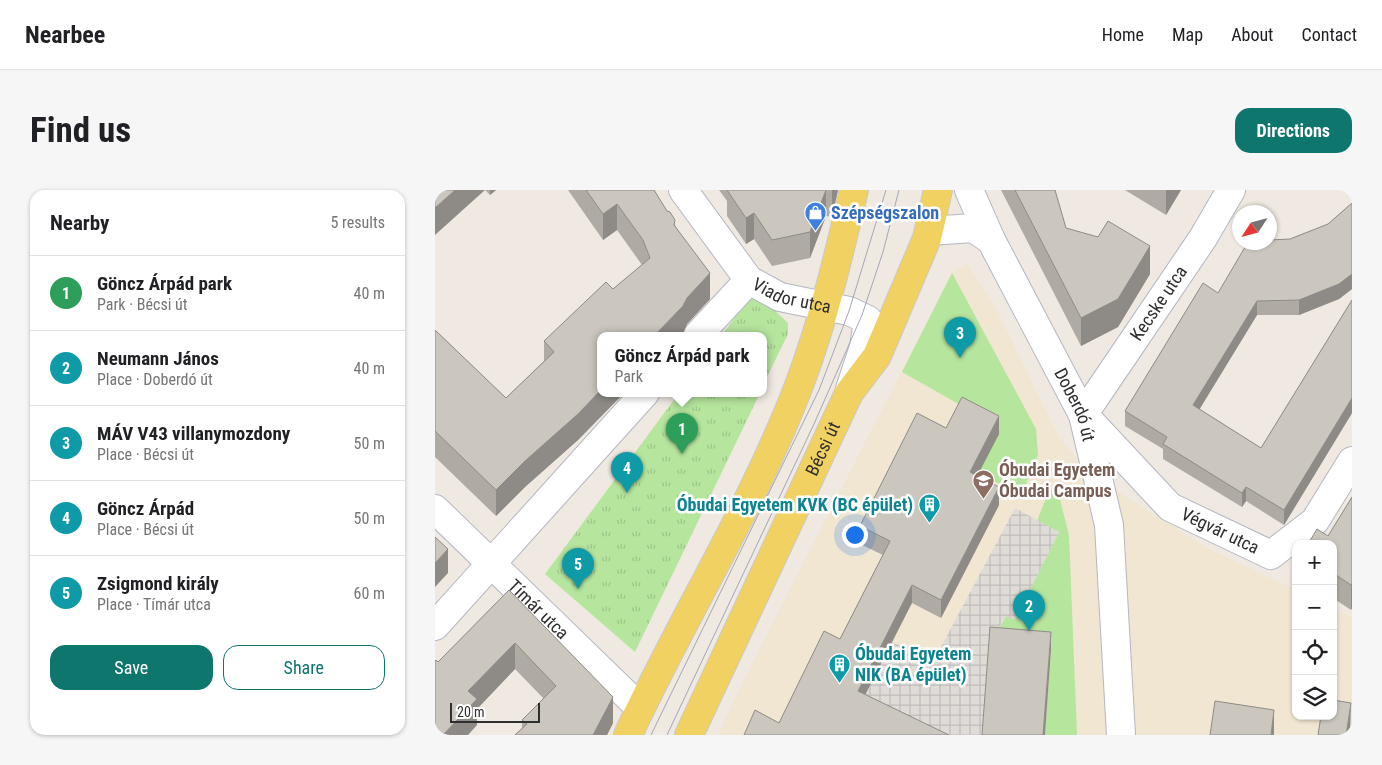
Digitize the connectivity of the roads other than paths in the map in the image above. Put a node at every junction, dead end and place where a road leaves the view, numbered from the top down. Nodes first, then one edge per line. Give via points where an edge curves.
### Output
1 (683, 190) edge
2 (854, 190) edge
3 (938, 190) edge
4 (969, 190) edge
5 (1231, 190) edge
6 (929, 231) junction
7 (991, 240) junction
8 (749, 280) junction
9 (826, 306) junction
10 (701, 332) edge
11 (849, 393) junction
12 (641, 397) edge
13 (1083, 415) junction
14 (1352, 461) edge
15 (435, 509) edge
16 (492, 564) junction
17 (435, 626) edge
18 (641, 708) junction
19 (628, 735) edge
20 (689, 735) edge
21 (1121, 735) edge

1 - 8 street, Viador utca
2 - 9 main road
3 - 6 main road, Bécsi út
4 - 7 street, Doberdó út
5 - 13 street, Kecske utca via 1203,238
6 - 7 street via 973,228
6 - 11 main road, Bécsi út via 877,356
7 - 13 street, Doberdó út
8 - 9 street, Viador utca via 780,297
8 - 10 street
9 - 11 street, Viador utca via 862,315 869,320
9 - 18 main road via 801,381 759,477
11 - 20 main road, Bécsi út
12 - 16 street
13 - 14 street, Végvár utca via 1170,507 1271,555 1315,521
13 - 21 street, Doberdó út via 1109,525
15 - 16 street, Tímár utca
16 - 17 street
16 - 18 street, Tímár utca
18 - 19 main road

